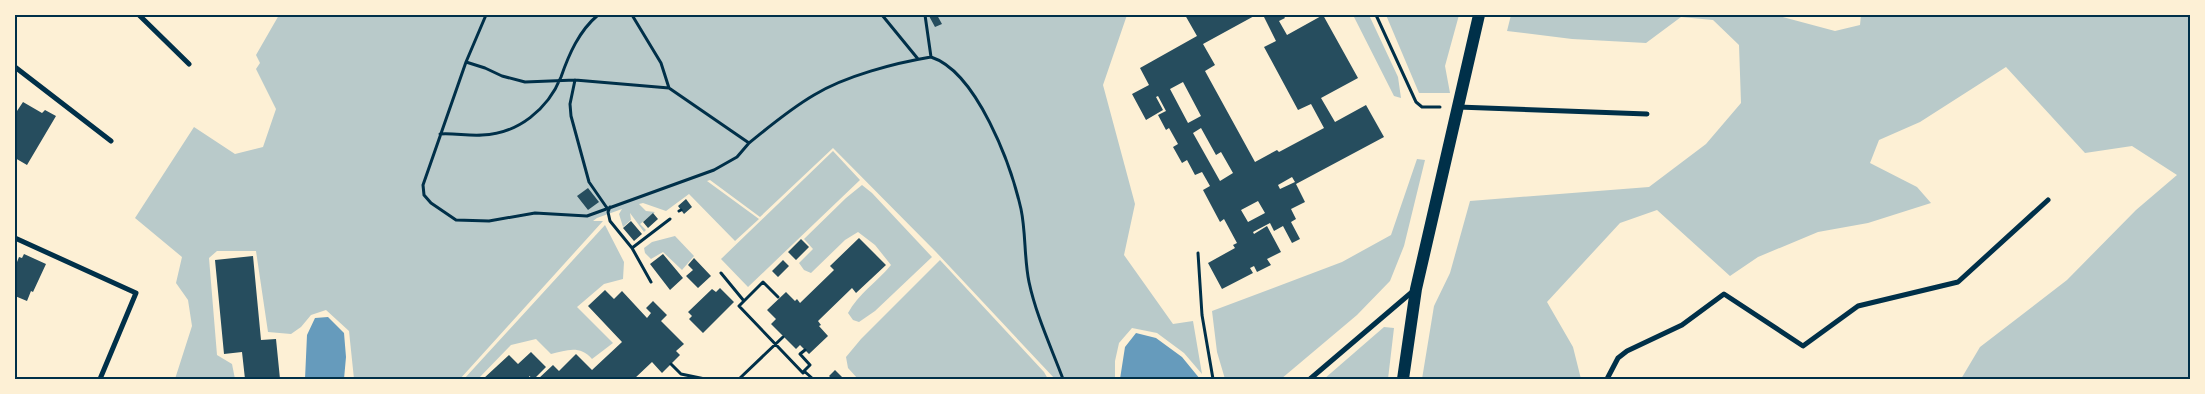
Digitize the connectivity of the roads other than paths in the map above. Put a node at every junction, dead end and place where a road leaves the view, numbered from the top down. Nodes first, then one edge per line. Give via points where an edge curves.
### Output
1 (139, 15) edge
2 (1480, 15) edge
3 (189, 64) dead end
4 (15, 67) edge
5 (1458, 107) junction
6 (1647, 114) dead end
7 (111, 142) dead end
8 (2048, 200) dead end
9 (15, 238) edge
10 (1416, 289) junction
11 (100, 379) edge
12 (1310, 379) edge
13 (1402, 379) edge
14 (1607, 379) edge

1 - 3 street
2 - 5 main road
4 - 7 street
5 - 6 street
5 - 10 main road
8 - 14 street via 1958,282 1858,306 1803,346 1724,294 1682,325 1627,351 1618,358
9 - 11 street via 136,293
10 - 12 street
10 - 13 main road

